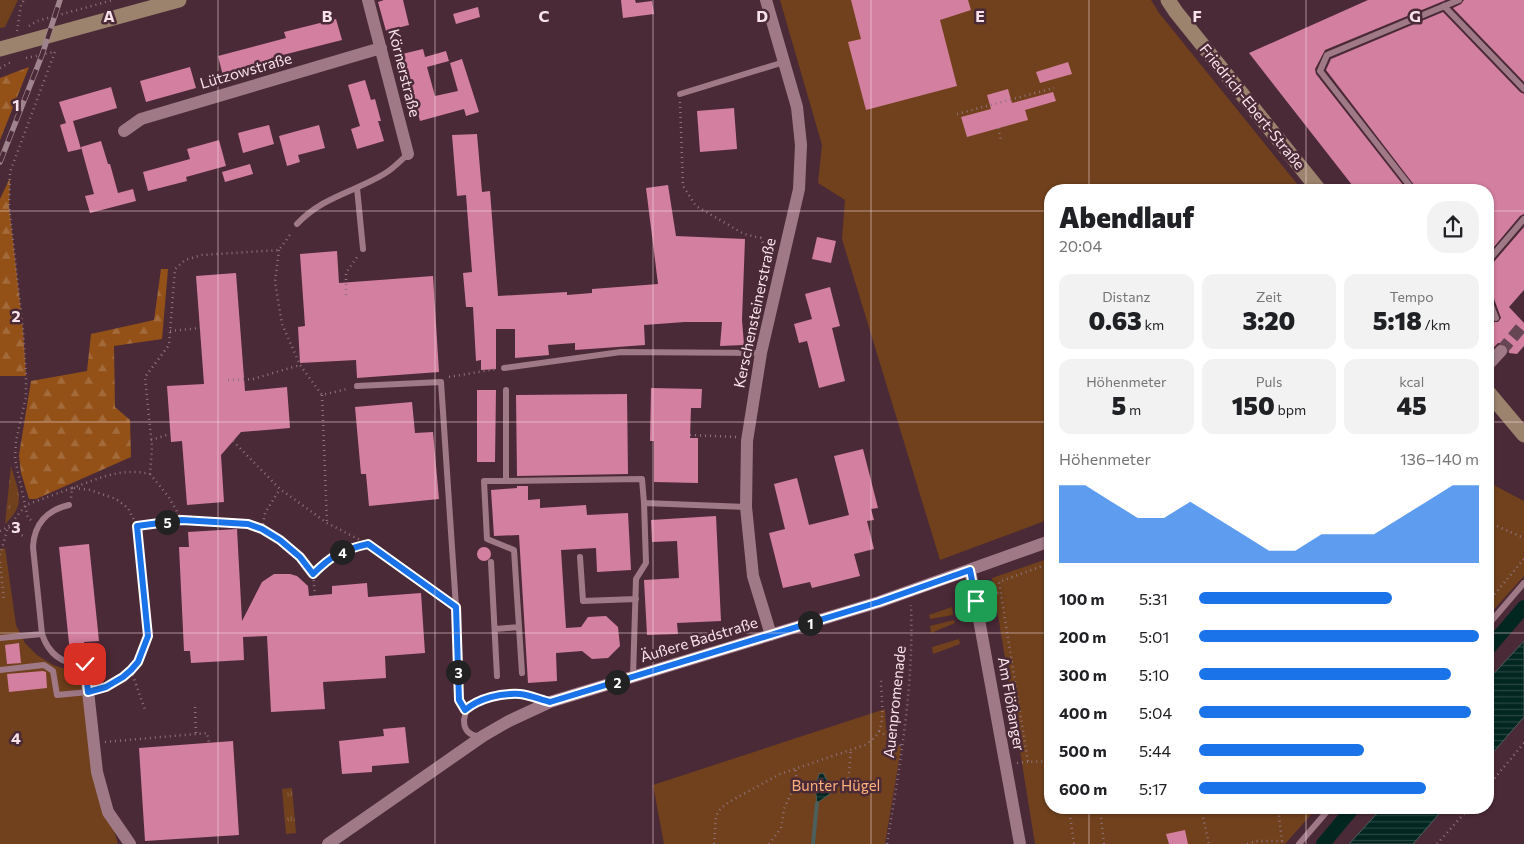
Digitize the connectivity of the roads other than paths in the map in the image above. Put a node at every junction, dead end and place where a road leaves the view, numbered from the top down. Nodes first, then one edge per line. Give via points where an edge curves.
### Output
1 (179, 0) edge
2 (368, 0) edge
3 (766, 0) edge
4 (1459, 0) edge
5 (1172, 2) edge
6 (1444, 6) junction
7 (381, 48) junction
8 (0, 49) edge
9 (784, 62) junction
10 (1524, 89) edge
11 (680, 94) road end
12 (124, 131) dead end
13 (408, 154) joint
14 (1314, 184) edge
15 (1408, 184) edge
16 (357, 188) junction
17 (1524, 219) edge
18 (297, 224) road end
19 (362, 249) dead end
20 (1494, 254) edge
21 (1494, 313) edge
22 (1496, 318) dead end
23 (1501, 350) tunnel mouth
24 (762, 353) junction
25 (1494, 358) edge
26 (504, 368) road end
27 (357, 386) road end
28 (506, 390) dead end
29 (1494, 403) edge
30 (1524, 435) edge
31 (506, 481) junction
32 (644, 503) junction
33 (69, 505) road end
34 (746, 507) junction
35 (1044, 543) edge
36 (580, 557) dead end
37 (491, 562) dead end
38 (970, 570) junction
39 (1524, 583) edge
40 (636, 599) junction
41 (1494, 618) edge
42 (519, 627) junction
43 (495, 628) junction
44 (42, 634) junction
45 (771, 636) junction
46 (0, 638) edge
47 (85, 664) joint
48 (0, 670) edge
49 (522, 672) dead end
50 (498, 676) dead end
51 (633, 677) junction
52 (88, 692) junction
53 (550, 702) junction
54 (465, 710) junction
55 (483, 736) junction
56 (1325, 814) edge
57 (344, 838) edge
58 (130, 844) edge
59 (328, 844) edge
60 (1020, 844) edge
61 (1299, 844) edge

1 - 8 street
2 - 7 street, Körnerstraße
3 - 9 street, Kerschensteinerstraße
4 - 6 lane
5 - 14 street, Friedrich-Ebert-Straße
6 - 10 lane
6 - 15 lane via 1327,55 1320,71
7 - 12 street, Lützowstraße via 141,119
7 - 13 street, Körnerstraße
9 - 11 lane
9 - 24 street, Kerschensteinerstraße via 798,116 801,145 799,189
13 - 16 lane via 386,173
16 - 18 lane via 325,201
16 - 19 lane
17 - 20 lane
21 - 22 lane
23 - 25 street
24 - 26 lane via 621,352
24 - 34 street, Kerschensteinerstraße via 747,438
27 - 54 lane via 441,382 459,700
28 - 31 lane
29 - 30 street
31 - 32 lane via 642,479
31 - 42 lane via 484,481 486,539 514,550
32 - 34 lane
32 - 40 lane via 646,563 636,579
33 - 44 lane via 51,512 40,522 33,541
34 - 45 street, Kerschensteinerstraße via 753,576
35 - 38 street, Äußere Badstraße
36 - 40 lane via 583,601
37 - 43 lane
38 - 45 street, Äußere Badstraße
38 - 60 street, Am Flößanger
39 - 41 lane
40 - 51 lane
42 - 43 lane
42 - 49 lane
43 - 50 lane
44 - 46 lane
44 - 47 lane via 54,656 65,662
45 - 51 street, Äußere Badstraße
47 - 52 street
48 - 52 lane via 44,665 54,671 57,695
51 - 53 street, Äußere Badstraße
52 - 58 street via 97,772 108,812
53 - 54 lane via 520,694 489,697
53 - 55 street, Äußere Badstraße
54 - 55 lane via 464,721 468,730 472,735
55 - 57 street, Äußere Badstraße
56 - 61 lane
57 - 59 street, Äußere Badstraße

